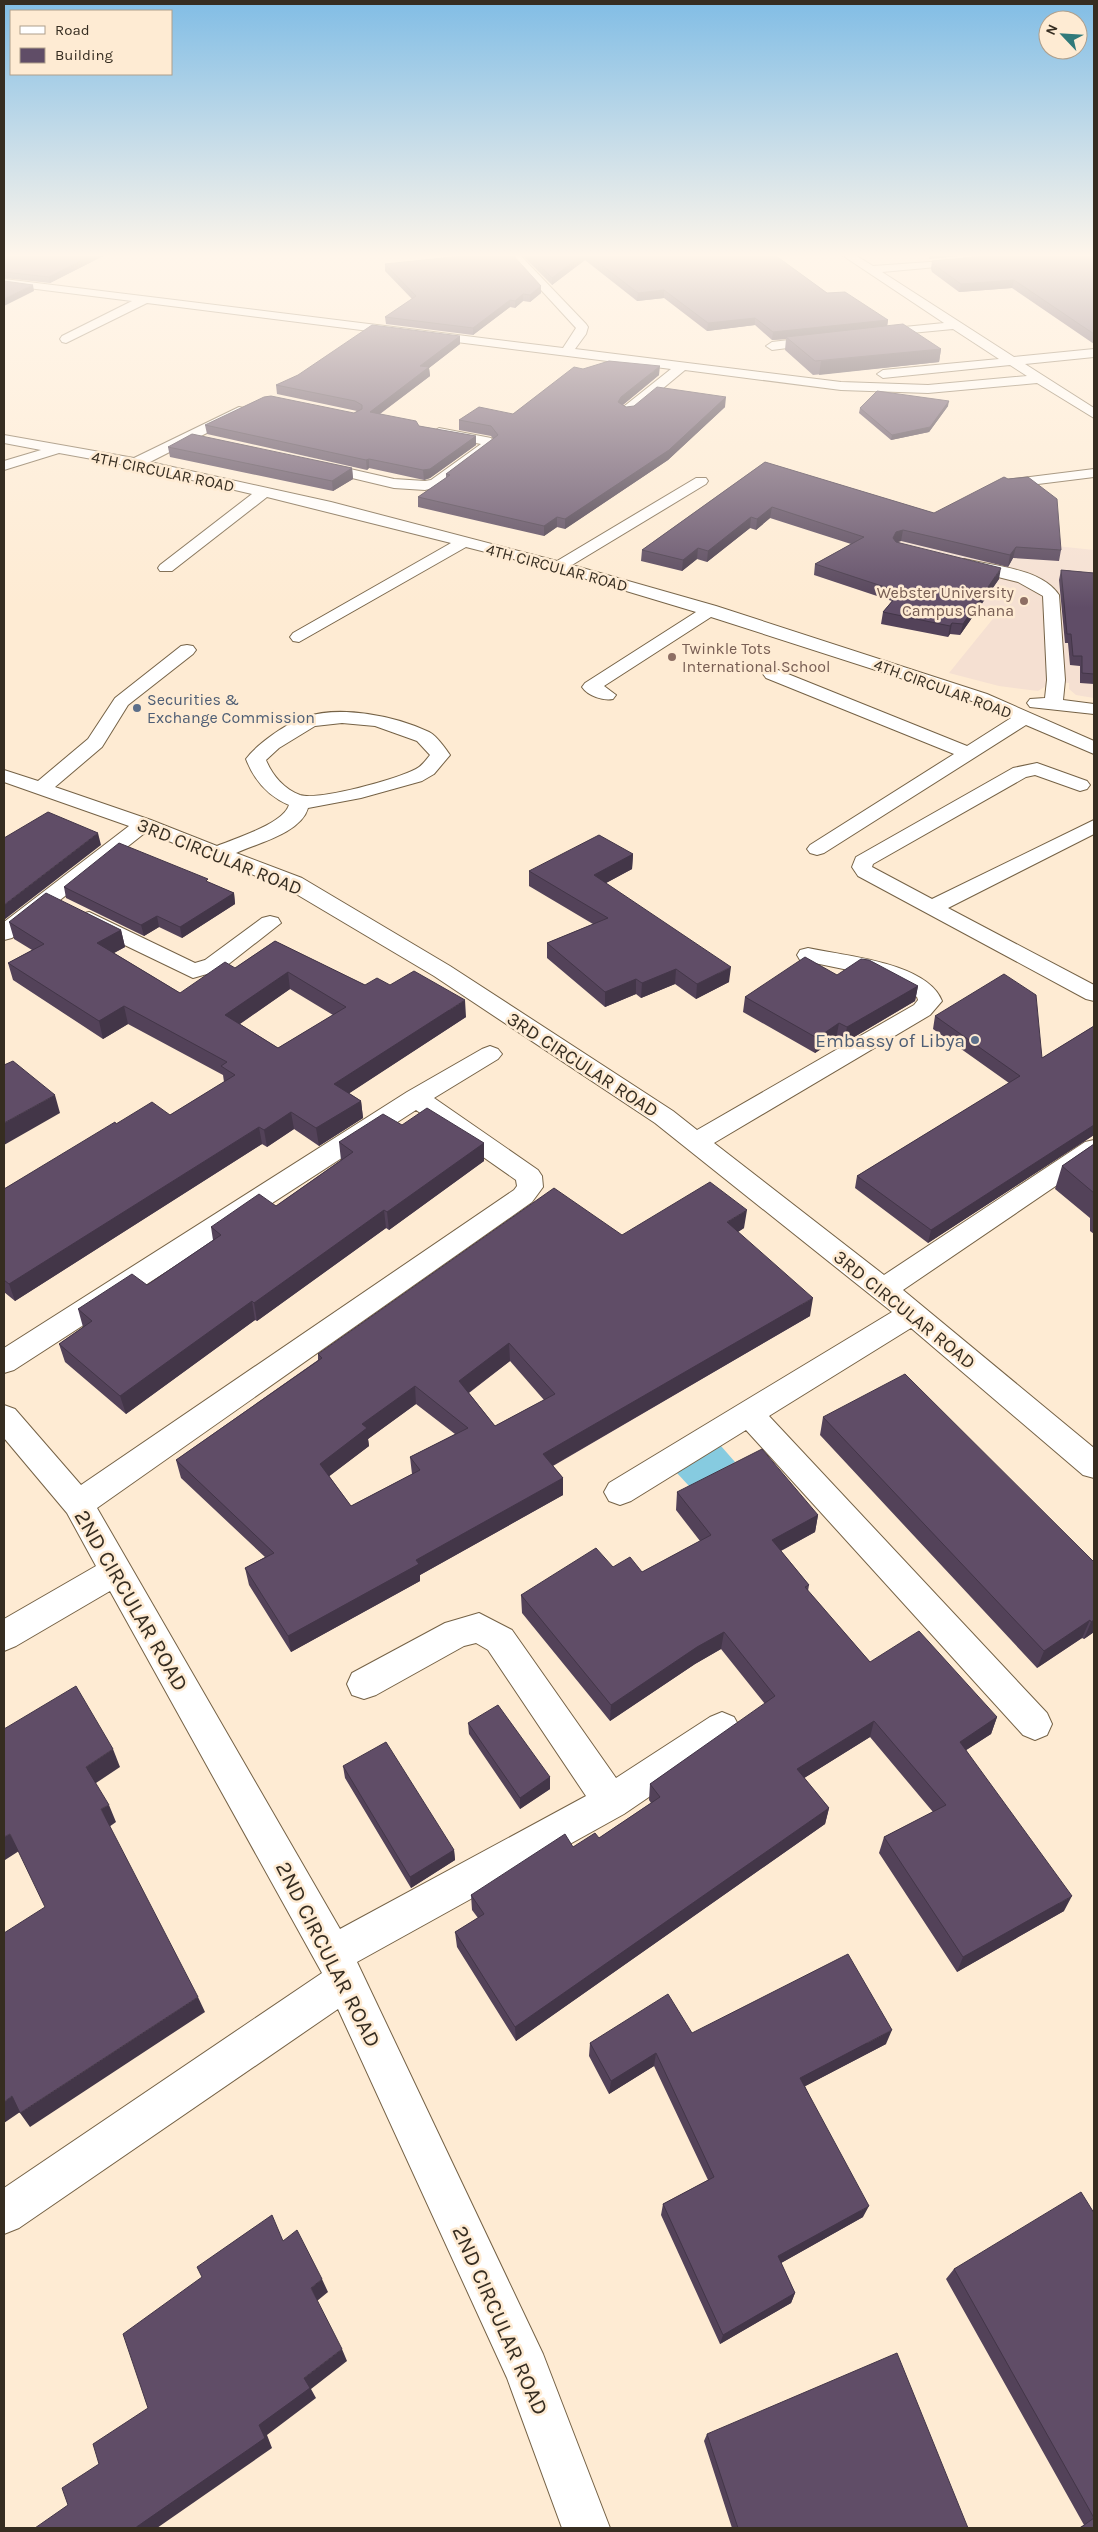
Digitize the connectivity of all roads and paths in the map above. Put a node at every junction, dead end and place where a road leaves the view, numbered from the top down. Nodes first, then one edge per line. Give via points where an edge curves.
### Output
1 (676, 371) edge
2 (720, 371) edge
3 (904, 371) edge
4 (1026, 371) edge
5 (874, 374) edge
6 (1038, 379) junction
7 (251, 406) edge
8 (627, 411) edge
9 (1094, 414) edge
10 (425, 430) edge
11 (189, 437) junction
12 (4, 438) edge
13 (208, 441) edge
14 (57, 449) junction
15 (306, 462) edge
16 (136, 464) junction
17 (4, 466) edge
18 (1094, 473) edge
19 (701, 481) dead end
20 (403, 484) junction
21 (1006, 484) edge
22 (264, 492) junction
23 (389, 494) dead end
24 (375, 505) dead end
25 (361, 515) junction
26 (463, 542) junction
27 (948, 560) edge
28 (558, 566) junction
29 (166, 568) dead end
30 (710, 610) junction
31 (298, 637) dead end
32 (187, 650) dead end
33 (772, 674) dead end
34 (607, 695) dead end
35 (981, 698) junction
36 (1053, 705) junction
37 (1094, 709) edge
38 (1025, 717) junction
39 (1094, 748) edge
40 (968, 753) junction
41 (4, 776) edge
42 (1090, 785) edge
43 (40, 789) junction
44 (300, 802) junction
45 (144, 824) junction
46 (1094, 826) edge
47 (817, 849) dead end
48 (218, 853) junction
49 (62, 905) junction
50 (933, 907) junction
51 (270, 923) dead end
52 (4, 933) edge
53 (808, 956) edge
54 (1094, 994) edge
55 (490, 1054) dead end
56 (416, 1098) junction
57 (696, 1142) junction
58 (1094, 1148) edge
59 (883, 1290) junction
60 (913, 1313) junction
61 (4, 1362) edge
62 (749, 1414) junction
63 (4, 1417) edge
64 (1094, 1466) edge
65 (620, 1492) dead end
66 (78, 1504) junction
67 (116, 1571) junction
68 (4, 1636) edge
69 (364, 1684) dead end
70 (1034, 1724) dead end
71 (722, 1728) dead end
72 (611, 1802) junction
73 (340, 1967) junction
74 (4, 2213) edge
75 (586, 2528) edge

1 - 8 street
2 - 6 street via 885,389 928,389
3 - 5 street
4 - 6 street
6 - 9 street
7 - 11 street
10 - 20 street via 486,441 489,445 436,483 418,487
11 - 13 street
11 - 16 street
12 - 14 street, 4TH CIRCULAR ROAD
14 - 16 street, 4TH CIRCULAR ROAD
14 - 17 street
15 - 20 street
16 - 22 street, 4TH CIRCULAR ROAD
18 - 21 street
19 - 28 street
20 - 23 street
22 - 25 street, 4TH CIRCULAR ROAD
22 - 29 street
24 - 25 street
25 - 26 street, 4TH CIRCULAR ROAD
26 - 28 street, 4TH CIRCULAR ROAD
26 - 31 street
27 - 36 street via 1022,579 1049,592 1056,680
28 - 30 street, 4TH CIRCULAR ROAD
30 - 34 street via 591,687
30 - 35 street, 4TH CIRCULAR ROAD
32 - 43 street via 121,702 95,743
33 - 40 street
35 - 36 street
35 - 38 street, 4TH CIRCULAR ROAD
36 - 37 street
38 - 39 street, 4TH CIRCULAR ROAD
38 - 40 street
40 - 47 street
41 - 43 street, 3RD CIRCULAR ROAD
42 - 50 street via 1037,769 1020,772 864,861 862,867 865,872
43 - 45 street, 3RD CIRCULAR ROAD
44 - 44 street via 275,788 260,773 256,759 272,744 310,721 342,717 378,721 424,737 440,755 426,771 404,781 361,793
44 - 48 street via 296,815 280,826
45 - 48 street, 3RD CIRCULAR ROAD
45 - 49 street
46 - 50 street
48 - 57 street, 3RD CIRCULAR ROAD via 294,883 442,971 664,1117
49 - 51 street via 193,971 213,965
49 - 52 street
50 - 54 street
53 - 57 street via 894,973 927,993 930,1001 922,1010
55 - 56 street
56 - 61 street
56 - 66 street via 529,1176 530,1187 523,1196
57 - 59 street, 3RD CIRCULAR ROAD
58 - 59 street
59 - 60 street, 3RD CIRCULAR ROAD
60 - 62 street
60 - 64 street, 3RD CIRCULAR ROAD
62 - 65 street
62 - 70 street
63 - 66 street, 2ND CIRCULAR ROAD
66 - 67 street, 2ND CIRCULAR ROAD
67 - 68 street
67 - 73 street, 2ND CIRCULAR ROAD
69 - 72 street via 457,1633 479,1628 500,1640
71 - 72 street
72 - 73 street
73 - 74 street
73 - 75 street, 2ND CIRCULAR ROAD via 526,2370

